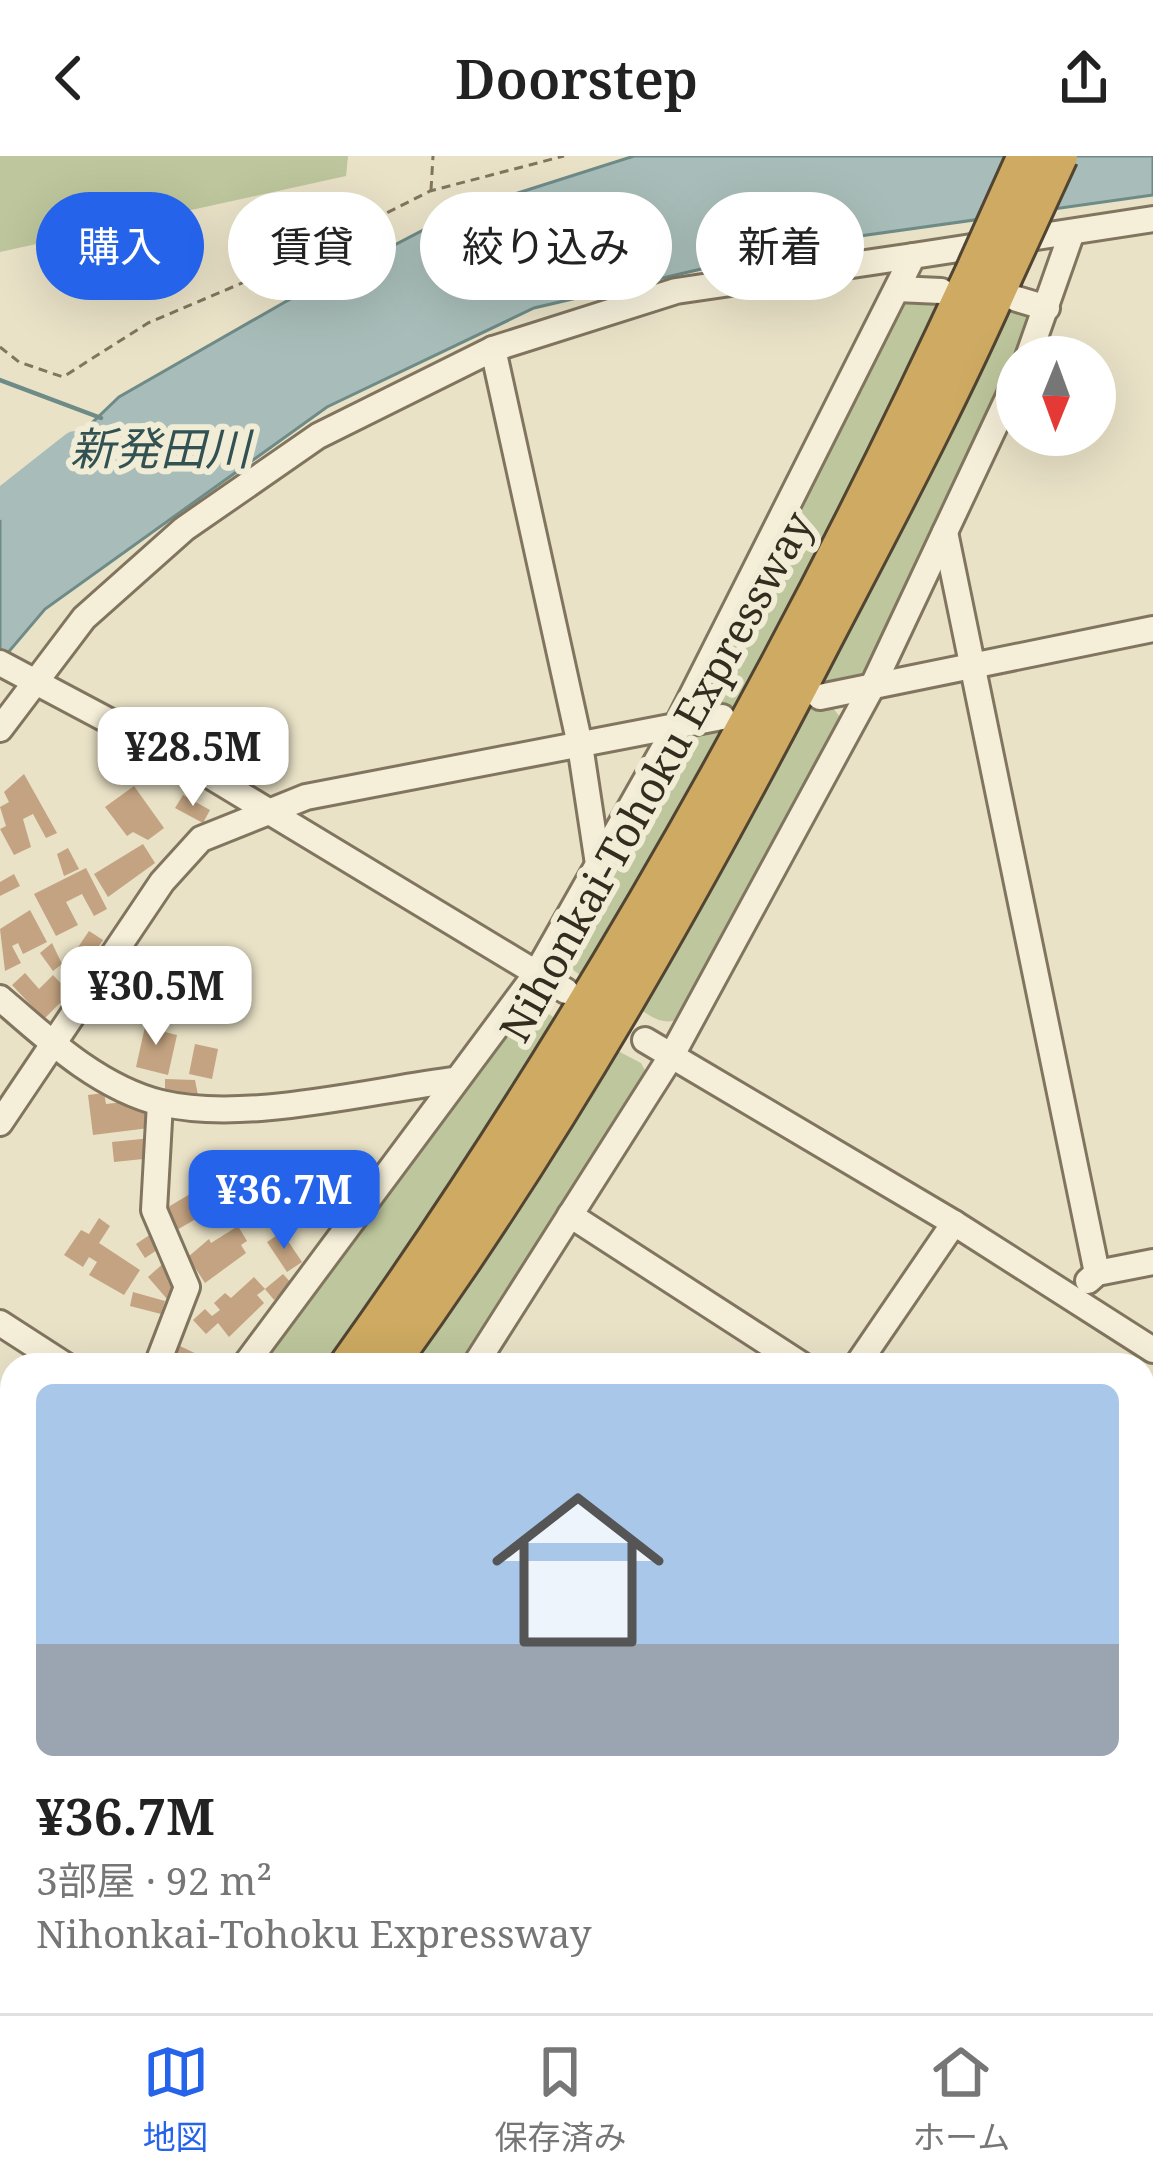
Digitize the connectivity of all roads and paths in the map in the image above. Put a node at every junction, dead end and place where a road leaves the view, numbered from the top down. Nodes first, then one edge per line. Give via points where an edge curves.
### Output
1 (434, 156) edge
2 (564, 156) edge
3 (1026, 156) edge
4 (1060, 156) edge
5 (430, 191) junction
6 (1153, 219) edge
7 (1072, 232) junction
8 (913, 256) junction
9 (983, 286) junction
10 (896, 289) junction
11 (1047, 308) junction
12 (1036, 336) edge
13 (0, 347) edge
14 (493, 349) junction
15 (996, 424) edge
16 (945, 532) junction
17 (1153, 628) edge
18 (970, 663) junction
19 (19, 673) edge
20 (873, 685) junction
21 (820, 698) dead end
22 (722, 717) dead end
23 (677, 725) junction
24 (0, 728) edge
25 (580, 745) junction
26 (269, 813) junction
27 (598, 864) junction
28 (536, 974) junction
29 (566, 991) dead end
30 (0, 998) edge
31 (645, 1040) dead end
32 (52, 1042) junction
33 (671, 1055) junction
34 (454, 1080) junction
35 (160, 1103) junction
36 (0, 1123) edge
37 (570, 1215) junction
38 (954, 1223) junction
39 (1153, 1262) edge
40 (1097, 1273) junction
41 (1070, 1297) junction
42 (0, 1323) edge
43 (1153, 1350) edge
44 (46, 1353) edge
45 (162, 1353) edge
46 (253, 1353) edge
47 (356, 1353) edge
48 (397, 1353) edge
49 (483, 1353) edge
50 (783, 1353) edge
51 (865, 1353) edge

1 - 5 path
2 - 5 path
3 - 9 highway, bridge
4 - 9 highway, bridge
5 - 13 path via 148,323 63,377
6 - 7 street
7 - 8 street
7 - 11 street
8 - 10 street
8 - 14 street via 676,291
9 - 10 street
9 - 11 street
9 - 47 highway, Nihonkai-Tohoku Expressway via 625,940
9 - 48 highway, Nihonkai-Tohoku Expressway via 958,379 656,950
10 - 23 street
11 - 12 street
14 - 19 street via 318,436 184,529
14 - 25 street
15 - 16 street
16 - 18 street
16 - 20 street
17 - 18 street
18 - 20 street
18 - 40 street
19 - 24 street
19 - 26 street
20 - 21 street
20 - 33 street
22 - 23 street
23 - 25 street
23 - 27 street
25 - 26 street via 306,796
25 - 27 street
26 - 28 street
26 - 32 street via 201,838
27 - 28 street
28 - 29 street
28 - 34 street
30 - 32 street
31 - 33 street
32 - 35 street via 104,1079
32 - 36 street
33 - 37 street
33 - 38 street
34 - 35 street via 223,1108
34 - 46 street
35 - 45 street via 154,1210 187,1288
37 - 49 street
37 - 50 street
38 - 41 street
38 - 51 street
39 - 40 street
40 - 41 street
41 - 43 street
42 - 44 street

